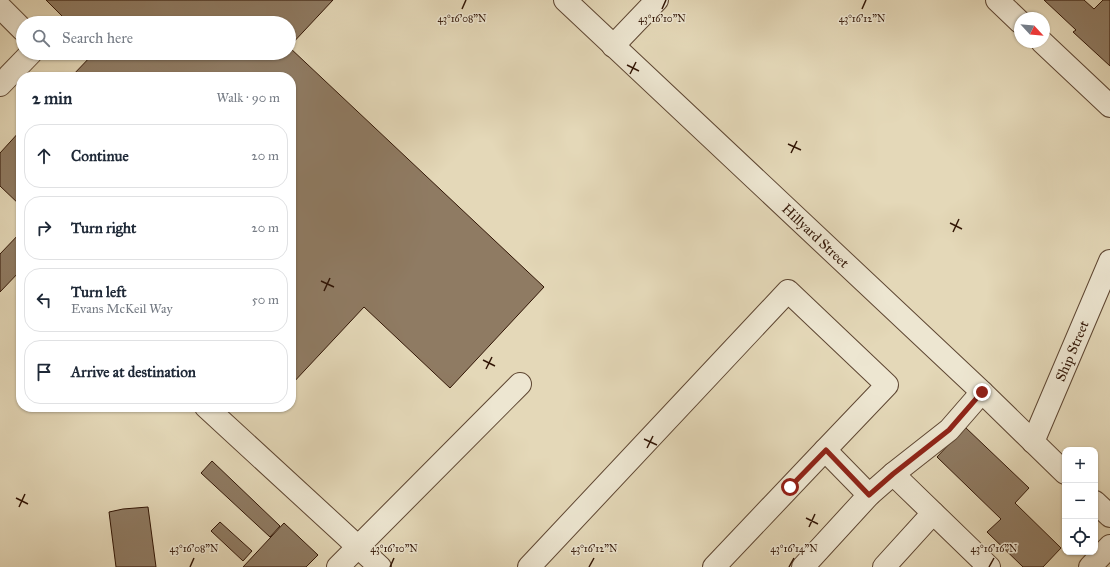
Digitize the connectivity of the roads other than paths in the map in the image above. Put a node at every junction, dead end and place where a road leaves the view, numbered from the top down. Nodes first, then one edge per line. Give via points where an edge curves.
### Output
1 (565, 0) edge
2 (656, 0) edge
3 (1000, 1) edge
4 (0, 7) edge
5 (1014, 16) edge
6 (16, 23) edge
7 (613, 46) junction
8 (1048, 48) edge
9 (24, 60) edge
10 (0, 85) edge
11 (1110, 106) edge
12 (1110, 260) edge
13 (520, 384) dead end
14 (982, 392) junction
15 (211, 412) edge
16 (1033, 442) junction
17 (826, 450) junction
18 (1062, 470) edge
19 (893, 474) junction
20 (869, 495) junction
21 (1098, 505) edge
22 (933, 513) junction
23 (1110, 516) edge
24 (358, 546) junction
25 (1110, 546) edge
26 (338, 567) edge
27 (380, 567) edge
28 (529, 567) edge
29 (714, 567) edge
30 (803, 567) edge
31 (884, 567) edge
32 (989, 567) edge
33 (1090, 567) edge

1 - 7 street, Hillyard Street
2 - 7 street
3 - 5 street
4 - 6 street
7 - 14 street, Hillyard Street
8 - 11 street
9 - 10 street
12 - 16 street, Ship Street
13 - 24 street
14 - 16 street, Hillyard Street
14 - 19 street via 949,430
15 - 24 street
16 - 18 street, Hillyard Street
17 - 20 street
17 - 28 street via 887,385 788,291
17 - 29 street
19 - 20 street
19 - 22 street
20 - 30 street
21 - 23 street
22 - 31 street
22 - 32 street
24 - 26 street
24 - 27 street
25 - 33 street

